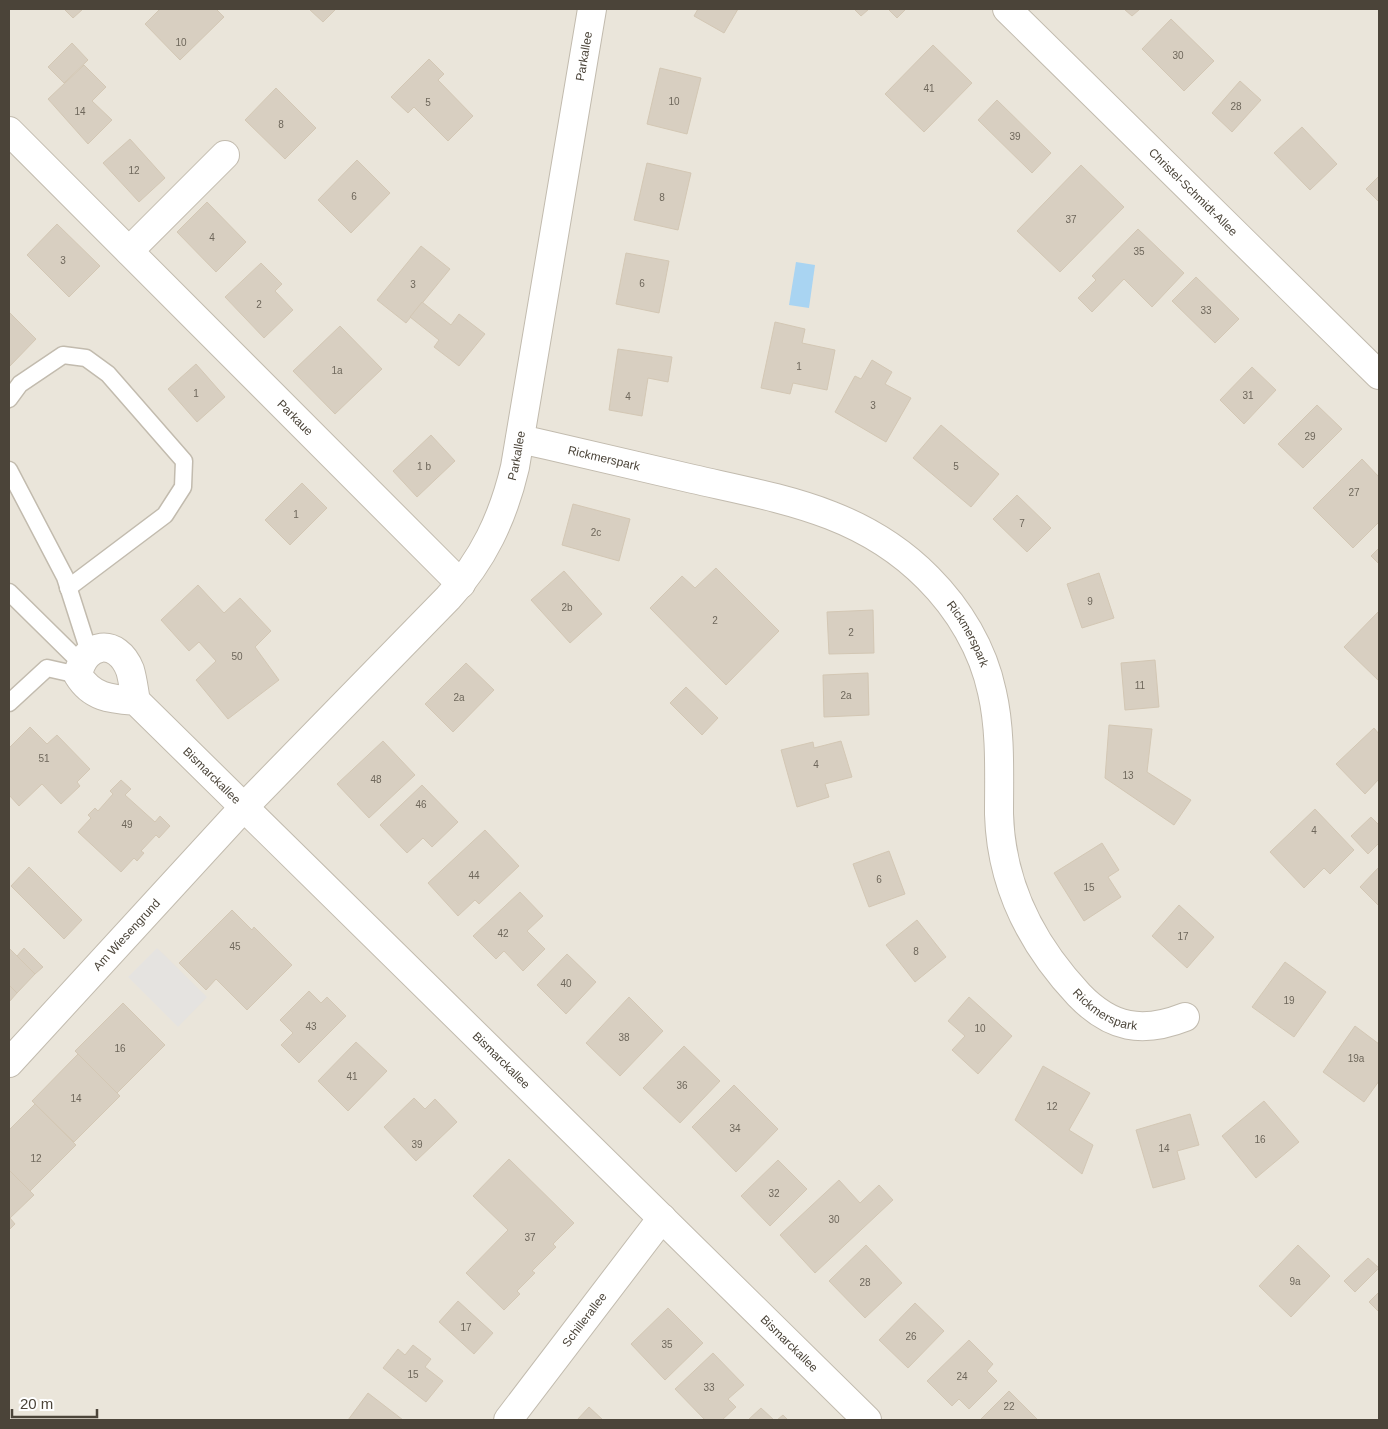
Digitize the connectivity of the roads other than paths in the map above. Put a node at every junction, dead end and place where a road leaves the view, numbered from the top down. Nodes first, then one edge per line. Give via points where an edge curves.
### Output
1 (592, 9) edge
2 (1007, 9) edge
3 (9, 131) edge
4 (225, 156) dead end
5 (129, 250) junction
6 (1379, 375) edge
7 (9, 399) edge
8 (520, 439) junction
9 (9, 470) edge
10 (462, 584) junction
11 (68, 588) junction
12 (9, 592) edge
13 (82, 663) junction
14 (136, 701) junction
15 (9, 703) edge
16 (244, 807) junction
17 (1185, 1016) dead end
18 (9, 1063) edge
19 (662, 1218) junction
20 (508, 1420) edge
21 (867, 1420) edge

1 - 8 street, Parkallee
2 - 6 street, Christel-Schmidt-Allee
3 - 5 street, Parkaue
4 - 5 street
5 - 10 street, Parkaue
7 - 11 lane via 20,384 62,355 86,358 108,374 184,461 183,487 165,515
8 - 10 street, Parkallee via 502,515
8 - 17 street, Rickmerspark via 816,508 865,530 909,560 955,610 974,641 988,675 998,728 1001,842 1011,888 1030,931 1065,979 1104,1016 1125,1024 1147,1027
9 - 11 lane
10 - 16 street, Parkallee
11 - 13 lane
12 - 13 lane
13 - 14 street via 84,686 95,695
13 - 14 street via 98,648 110,648 129,669
13 - 15 lane via 47,668
14 - 16 street, Bismarckallee
16 - 18 street, Am Wiesengrund
16 - 19 street, Bismarckallee
19 - 20 street, Schillerallee
19 - 21 street, Bismarckallee

